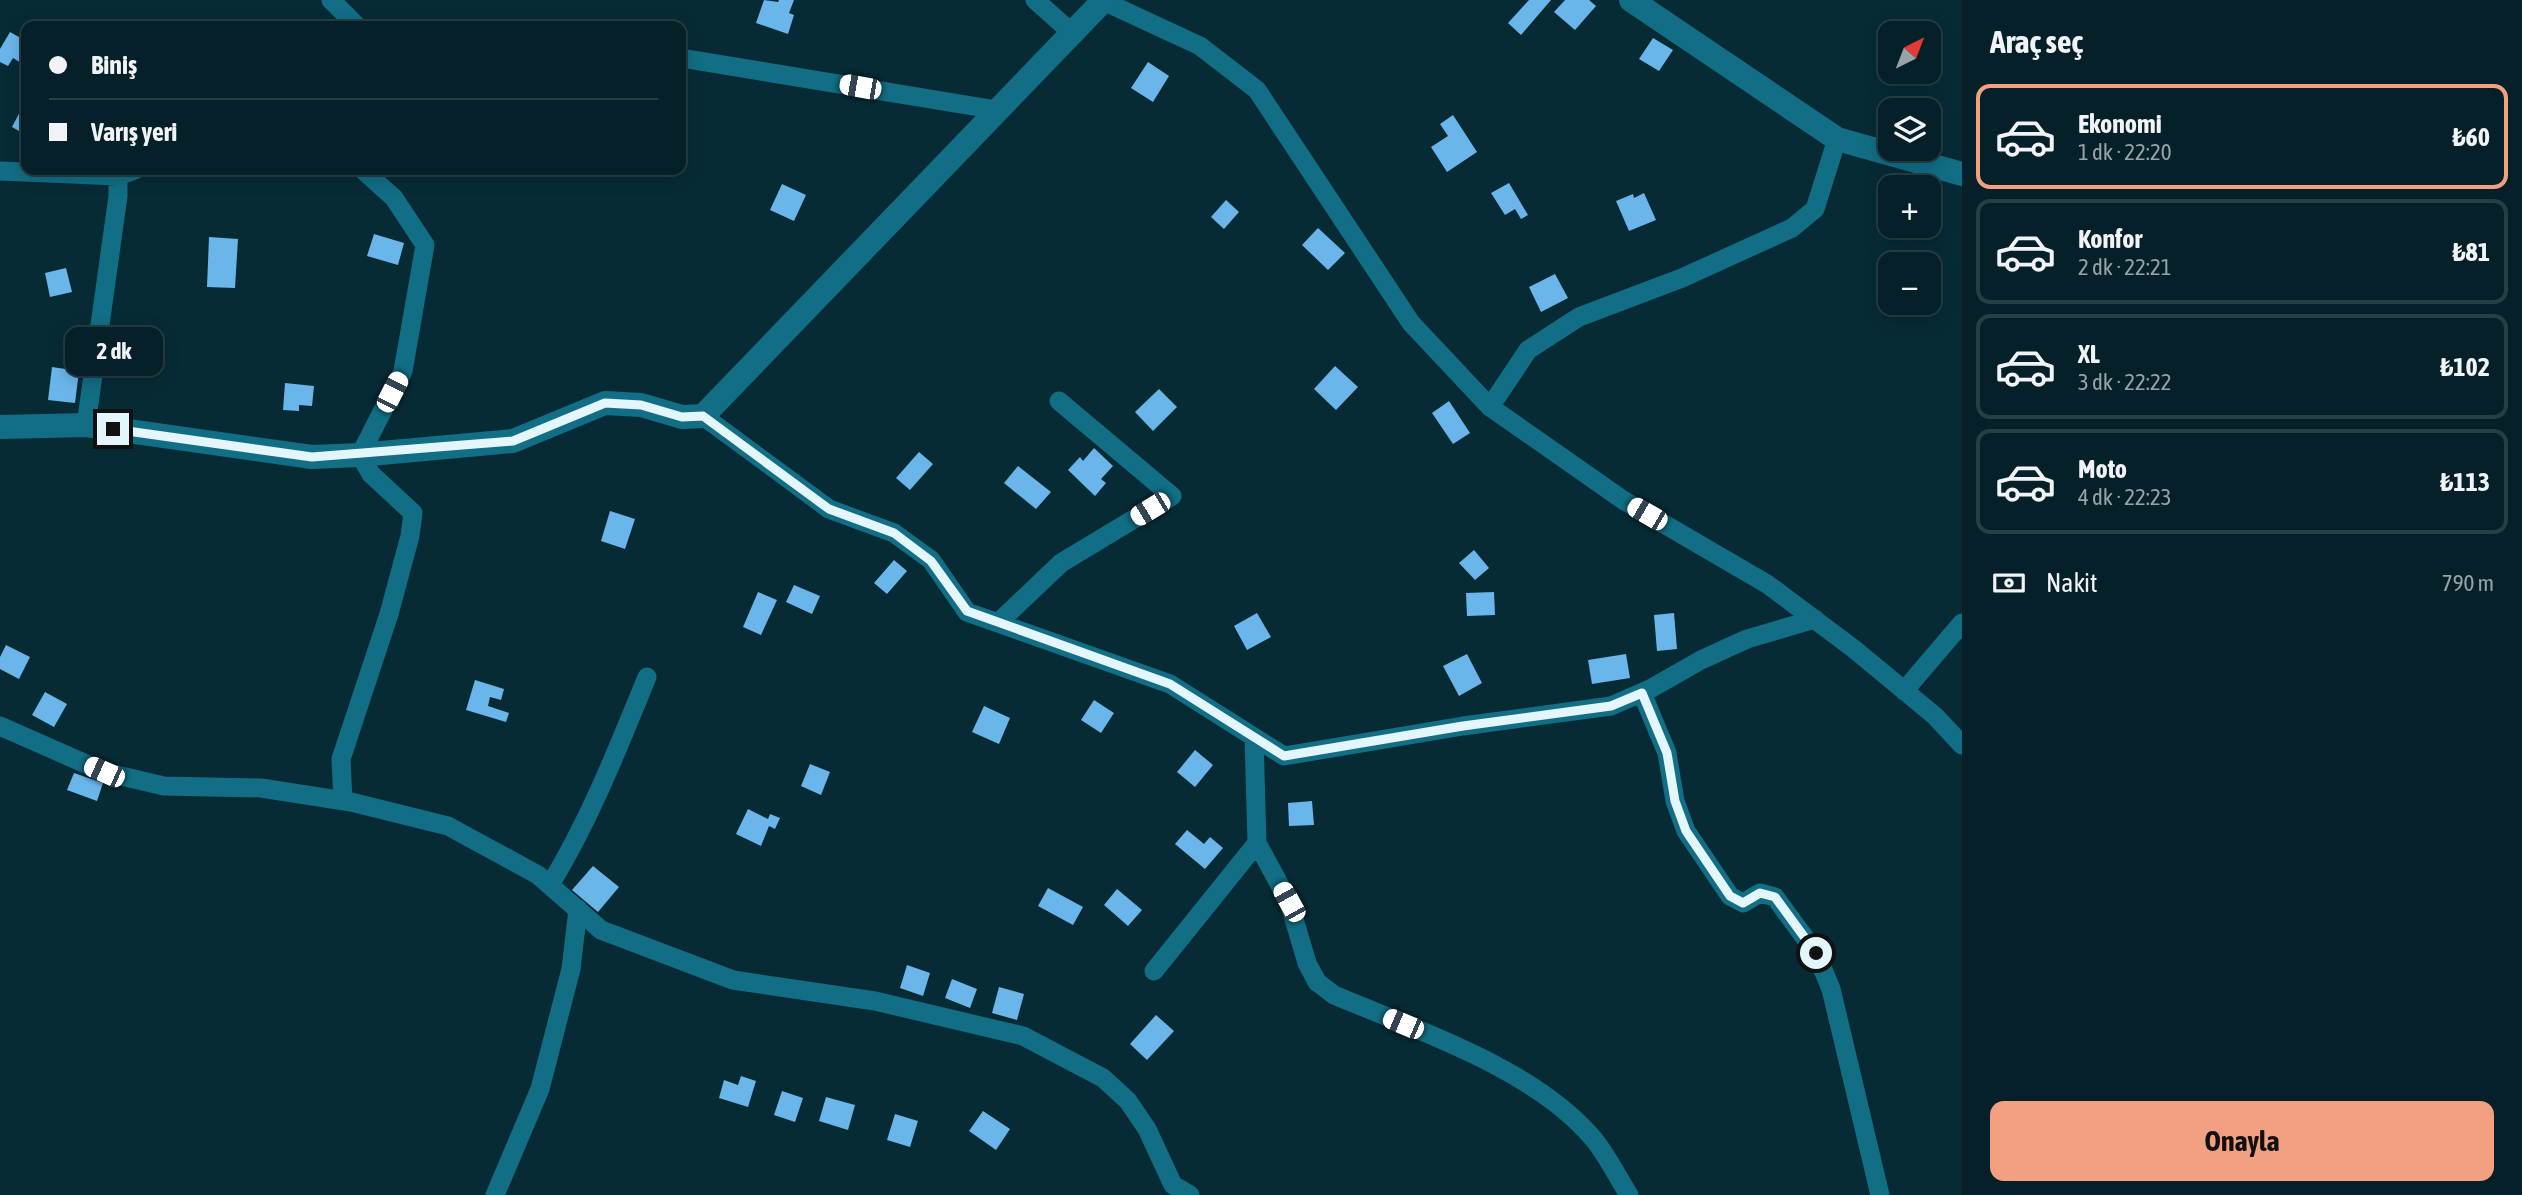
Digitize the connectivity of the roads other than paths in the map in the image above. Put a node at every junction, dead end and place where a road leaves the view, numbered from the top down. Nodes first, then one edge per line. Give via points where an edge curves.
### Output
1 (331, 0) edge
2 (1035, 0) edge
3 (1104, 0) edge
4 (1631, 0) edge
5 (352, 21) edge
6 (1072, 33) junction
7 (686, 59) edge
8 (997, 110) junction
9 (1837, 139) junction
10 (0, 171) edge
11 (21, 171) edge
12 (1962, 174) edge
13 (125, 175) edge
14 (369, 175) edge
15 (1059, 401) dead end
16 (1490, 407) junction
17 (703, 416) junction
18 (86, 425) junction
19 (0, 427) edge
20 (360, 455) junction
21 (1815, 619) junction
22 (998, 623) junction
23 (1962, 623) edge
24 (648, 677) dead end
25 (1904, 691) junction
26 (1642, 693) junction
27 (0, 726) edge
28 (1254, 737) junction
29 (1962, 745) edge
30 (343, 801) junction
31 (1257, 843) junction
32 (550, 885) junction
33 (578, 909) junction
34 (1154, 971) dead end
35 (495, 1195) edge
36 (1191, 1195) edge
37 (1629, 1195) edge
38 (1880, 1195) edge

1 - 5 street
2 - 6 street
3 - 6 street
3 - 16 street via 1200,46 1257,90 1411,323
4 - 9 street
6 - 8 street
7 - 8 street
8 - 17 street
9 - 12 street
9 - 16 street via 1815,209 1792,228 1682,278 1579,317 1528,350
10 - 11 street
13 - 18 street via 118,196
14 - 20 street via 394,198 425,245 403,371
15 - 22 street via 1172,496 1060,563
16 - 21 street via 1623,500 1767,584
17 - 20 street via 682,417 641,405 605,403 513,441
17 - 22 street via 829,509 894,533 931,561 967,611
18 - 19 street
18 - 20 street via 312,457
20 - 30 street via 370,474 413,513 389,614 341,759
21 - 25 street
21 - 26 street via 1747,639
22 - 28 street via 1170,684
23 - 25 street
24 - 32 street via 605,779
25 - 29 street
26 - 28 street via 1611,706 1284,756
26 - 38 street via 1667,753 1675,801 1686,831 1730,896 1743,903 1760,893 1775,897 1816,953 1830,989
27 - 30 street via 104,772 164,786 261,788
28 - 31 street
30 - 32 street via 448,827
31 - 34 street
31 - 37 street via 1289,902 1317,982 1334,995 1472,1054 1538,1091 1592,1137
32 - 33 street
33 - 35 street via 570,969 540,1088
33 - 36 street via 601,930 733,980 875,1001 1023,1036 1103,1078 1128,1101 1147,1129 1173,1185

